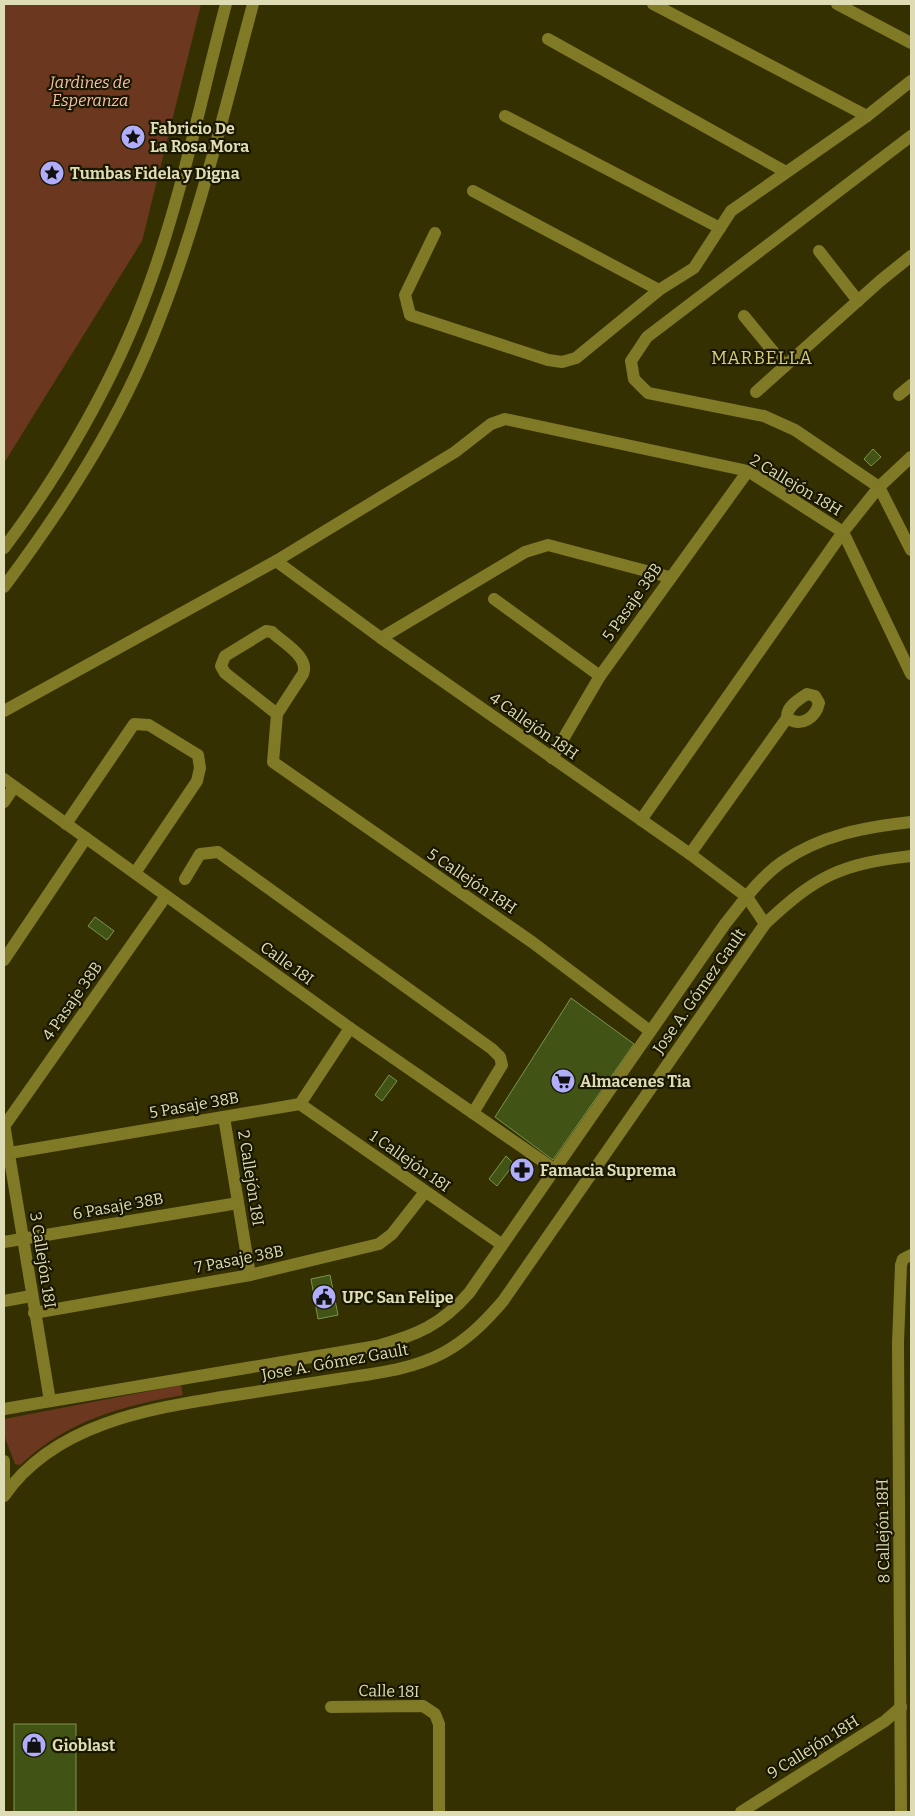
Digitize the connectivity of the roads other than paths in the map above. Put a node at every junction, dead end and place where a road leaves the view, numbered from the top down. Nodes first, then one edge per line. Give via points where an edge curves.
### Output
1 (226, 4) edge
2 (253, 4) edge
3 (653, 4) edge
4 (837, 4) edge
5 (548, 39) dead end
6 (911, 43) edge
7 (911, 80) edge
8 (505, 116) dead end
9 (867, 116) junction
10 (911, 136) edge
11 (786, 172) junction
12 (473, 192) dead end
13 (720, 228) junction
14 (435, 233) dead end
15 (819, 251) dead end
16 (911, 256) edge
17 (659, 290) junction
18 (858, 301) junction
19 (744, 316) dead end
20 (785, 366) junction
21 (911, 385) edge
22 (756, 392) dead end
23 (900, 395) dead end
24 (911, 457) edge
25 (748, 471) junction
26 (879, 488) junction
27 (843, 532) junction
28 (4, 548) edge
29 (911, 550) edge
30 (276, 561) junction
31 (669, 577) junction
32 (4, 587) edge
33 (494, 599) dead end
34 (381, 638) junction
35 (911, 674) edge
36 (600, 676) junction
37 (4, 711) edge
38 (277, 714) junction
39 (787, 718) dead end
40 (552, 758) junction
41 (9, 783) edge
42 (4, 802) edge
43 (641, 820) junction
44 (911, 821) edge
45 (66, 824) junction
46 (86, 838) junction
47 (690, 854) junction
48 (911, 856) edge
49 (135, 873) junction
50 (184, 879) dead end
51 (166, 896) junction
52 (747, 896) junction
53 (765, 924) junction
54 (4, 960) edge
55 (350, 1028) junction
56 (650, 1031) junction
57 (300, 1104) junction
58 (473, 1113) junction
59 (224, 1117) junction
60 (4, 1124) edge
61 (6, 1153) edge
62 (554, 1169) junction
63 (425, 1192) junction
64 (238, 1203) junction
65 (23, 1240) junction
66 (4, 1242) edge
67 (501, 1244) junction
68 (911, 1255) edge
69 (250, 1275) junction
70 (32, 1296) junction
71 (4, 1301) edge
72 (34, 1313) junction
73 (50, 1401) junction
74 (4, 1409) edge
75 (4, 1461) edge
76 (4, 1488) edge
77 (4, 1496) edge
78 (331, 1707) dead end
79 (901, 1708) junction
80 (439, 1812) edge
81 (741, 1812) edge
82 (901, 1812) edge

1 - 28 street via 148,290 109,378 68,454
2 - 32 street via 200,202 158,324 108,431 48,528
3 - 9 street
4 - 6 street
5 - 11 street
7 - 9 street
8 - 13 street
9 - 11 street
10 - 26 street via 647,338 631,361 634,379 648,393 764,416 795,430
11 - 13 street via 732,211
12 - 17 street
13 - 17 street via 694,268
14 - 17 street via 405,295 410,315 548,360 562,362 576,358
15 - 18 street
16 - 18 street
18 - 20 street
19 - 20 street
20 - 22 street
21 - 23 street
24 - 26 street
25 - 27 street, 2 Callejón 18H
25 - 30 street, 2 Callejón 18H via 511,419 500,420 455,452
25 - 31 street, 5 Pasaje 38B
26 - 27 street
26 - 29 street
27 - 35 street, 2 Callejón 18H
27 - 43 street
30 - 34 street, 4 Callejón 18H
30 - 37 street
31 - 34 street via 548,545 525,552
31 - 36 street, 5 Pasaje 38B
33 - 36 street
34 - 40 street, 4 Callejón 18H
36 - 40 street, 5 Pasaje 38B
38 - 38 street via 305,667 303,659 272,632 266,631 224,656 221,666 225,673
38 - 56 street, 5 Callejón 18H via 273,762 532,942
39 - 47 street
40 - 43 street, 4 Callejón 18H
41 - 42 street
41 - 45 street, Calle 18I
43 - 47 street, 4 Callejón 18H
44 - 52 street, Jose A. Gómez Gault via 854,830 808,847 781,863
45 - 46 street, Calle 18I
45 - 49 street via 134,724 149,725 198,755 197,781
46 - 49 street, Calle 18I
46 - 54 street
47 - 52 street, 4 Callejón 18H
48 - 53 street, Jose A. Gómez Gault via 847,867 824,877 801,891
49 - 51 street, Calle 18I
50 - 58 street via 200,854 218,852 492,1049 500,1057 502,1065
51 - 55 street, Calle 18I
51 - 60 street, 4 Pasaje 38B
52 - 53 street, 4 Callejón 18H
52 - 56 street, Jose A. Gómez Gault
53 - 77 street, Jose A. Gómez Gault via 503,1301 464,1340 442,1354 394,1370 201,1401 95,1426 57,1446 24,1472
55 - 57 street
55 - 58 street, Calle 18I
56 - 62 street, Jose A. Gómez Gault
57 - 59 street, 5 Pasaje 38B
57 - 63 street, 1 Callejón 18I
58 - 62 street, Calle 18I
59 - 61 street, 5 Pasaje 38B
59 - 64 street, 2 Callejón 18I
60 - 61 street, 3 Callejón 18I
61 - 65 street, 3 Callejón 18I
62 - 67 street, Jose A. Gómez Gault
63 - 67 street, 1 Callejón 18I
63 - 69 street, 7 Pasaje 38B via 392,1234 379,1244
64 - 65 street, 6 Pasaje 38B
64 - 69 street, 2 Callejón 18I
65 - 66 street, 6 Pasaje 38B
65 - 70 street, 3 Callejón 18I
67 - 73 street, Jose A. Gómez Gault via 452,1312 410,1337 377,1346
68 - 79 street, 8 Callejón 18H via 903,1259 901,1265 898,1344
69 - 72 street, 7 Pasaje 38B
70 - 71 street
70 - 72 street, 3 Callejón 18I
72 - 73 street, 3 Callejón 18I
73 - 74 street, Jose A. Gómez Gault
75 - 76 street
78 - 80 street, Calle 18I via 423,1706 435,1714 439,1724
79 - 81 street, 9 Callejón 18H
79 - 82 street, 8 Callejón 18H

